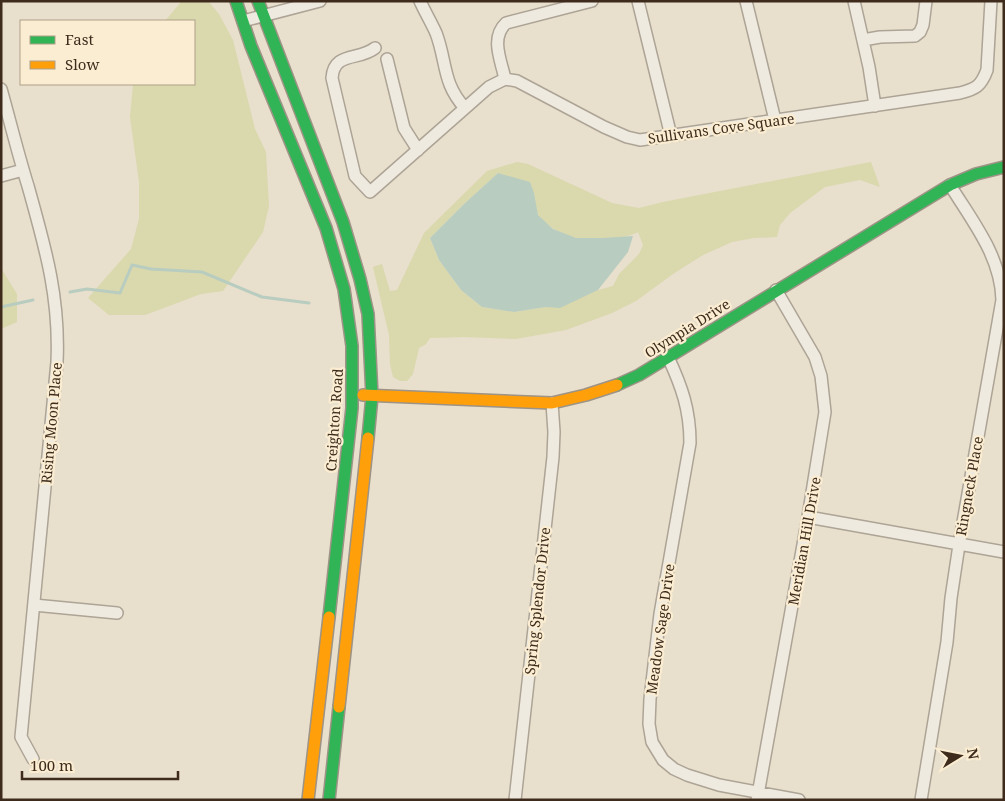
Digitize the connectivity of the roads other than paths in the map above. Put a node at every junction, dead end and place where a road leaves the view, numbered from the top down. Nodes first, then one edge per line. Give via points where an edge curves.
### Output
1 (236, 1) edge
2 (258, 1) edge
3 (320, 1) edge
4 (420, 1) edge
5 (592, 1) edge
6 (638, 1) edge
7 (746, 1) edge
8 (854, 1) edge
9 (926, 1) edge
10 (991, 1) edge
11 (262, 16) junction
12 (243, 21) junction
13 (863, 40) junction
14 (375, 48) dead end
15 (387, 59) dead end
16 (505, 79) junction
17 (1, 89) edge
18 (875, 106) junction
19 (465, 108) junction
20 (775, 120) junction
21 (671, 136) junction
22 (418, 150) junction
23 (1004, 167) edge
24 (23, 170) junction
25 (1, 176) edge
26 (950, 185) junction
27 (1002, 273) edge
28 (776, 290) junction
29 (1001, 325) edge
30 (668, 357) junction
31 (353, 394) junction
32 (372, 396) junction
33 (552, 402) junction
34 (808, 517) junction
35 (959, 544) junction
36 (1004, 552) edge
37 (34, 605) junction
38 (117, 613) dead end
39 (32, 759) dead end
40 (758, 796) edge
41 (308, 800) edge
42 (329, 800) edge
43 (514, 800) edge
44 (799, 800) edge
45 (920, 800) edge

1 - 12 street, Creighton Road
2 - 11 street
3 - 11 street
4 - 19 street via 436,33 450,88
5 - 16 street via 506,23 498,35 497,44
6 - 21 street
7 - 20 street
8 - 13 street
9 - 13 street via 923,25 914,36
10 - 18 street, Sullivans Cove Square via 987,70 973,90
11 - 12 street
11 - 32 street via 353,253 368,314
12 - 31 street, Creighton Road via 250,46 328,236 344,289 352,346
13 - 18 street
14 - 22 street via 369,53 338,62 333,70 332,78 355,176 370,192
15 - 22 street via 404,128
16 - 19 street via 489,87
16 - 21 street, Sullivans Cove Square via 518,81 627,137 640,140
17 - 24 street, Rising Moon Place
18 - 20 street, Sullivans Cove Square
19 - 22 street
20 - 21 street, Sullivans Cove Square
23 - 26 street, Olympia Drive
24 - 25 street
24 - 37 street, Rising Moon Place via 47,254 58,335
26 - 27 street, Ringneck Place
26 - 28 street, Olympia Drive
27 - 29 street, Ringneck Place
28 - 30 street, Olympia Drive
28 - 34 street, Meridian Hill Drive via 815,357 824,392 825,412
29 - 35 street, Ringneck Place
30 - 33 street, Olympia Drive via 602,392
30 - 40 street, Meadow Sage Drive via 685,397 690,443 660,614 649,732 663,760 674,769
31 - 32 street, Olympia Drive
31 - 41 street, Creighton Road
32 - 33 street, Olympia Drive
32 - 42 street
33 - 43 street, Spring Splendor Drive via 552,457
34 - 35 street
34 - 40 street, Meridian Hill Drive
35 - 36 street
35 - 45 street, Ringneck Place via 947,642
37 - 38 street
37 - 39 street, Rising Moon Place via 21,738
40 - 44 street, Meadow Sage Drive

